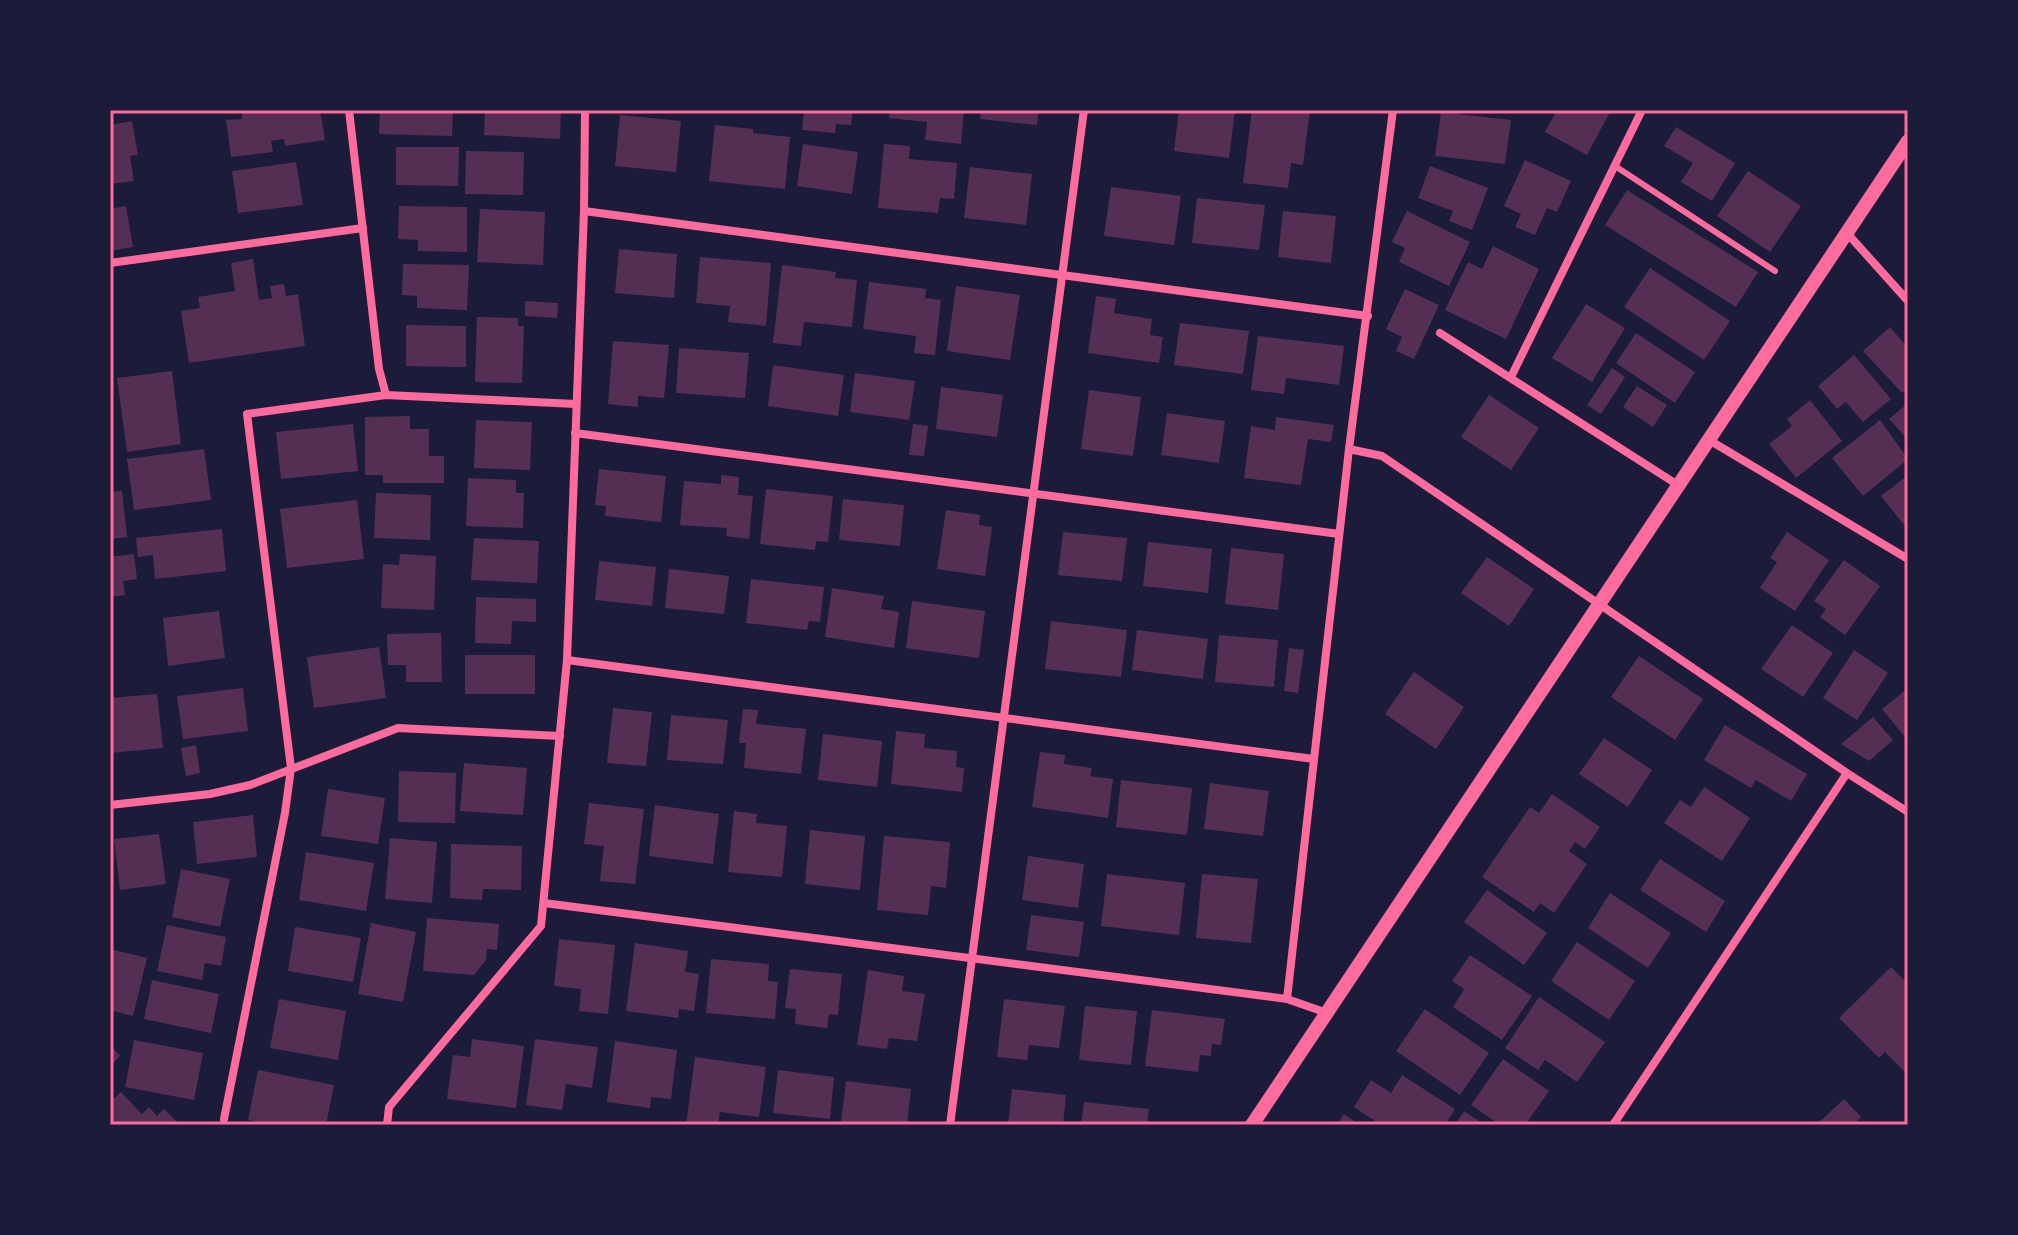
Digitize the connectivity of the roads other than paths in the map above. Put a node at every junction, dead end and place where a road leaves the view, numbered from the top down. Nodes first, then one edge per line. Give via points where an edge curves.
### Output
1 (349, 110) edge
2 (585, 110) edge
3 (1084, 110) edge
4 (1393, 110) edge
5 (1642, 110) edge
6 (1908, 141) edge
7 (1615, 166) junction
8 (584, 211) junction
9 (363, 228) junction
10 (1846, 232) junction
11 (110, 263) edge
12 (1775, 271) dead end
13 (1063, 275) junction
14 (1908, 301) edge
15 (1368, 316) junction
16 (1440, 333) dead end
17 (1511, 377) junction
18 (386, 395) junction
19 (576, 404) junction
20 (575, 433) junction
21 (1709, 440) junction
22 (1349, 449) junction
23 (1678, 485) junction
24 (1034, 493) junction
25 (1339, 534) junction
26 (1908, 559) edge
27 (1601, 605) junction
28 (567, 660) junction
29 (1005, 717) junction
30 (560, 736) junction
31 (1314, 759) junction
32 (291, 768) junction
33 (1847, 773) junction
34 (110, 805) edge
35 (1908, 811) edge
36 (544, 903) junction
37 (972, 959) junction
38 (1287, 999) junction
39 (1327, 1013) junction
40 (224, 1119) dead end
41 (387, 1125) edge
42 (950, 1125) edge
43 (1252, 1125) edge
44 (1613, 1125) edge

1 - 9 street
2 - 8 street
3 - 13 street
4 - 15 street
5 - 7 street
6 - 10 street
7 - 12 lane
7 - 17 street
8 - 13 street
8 - 19 street
9 - 11 street
9 - 18 street
10 - 14 street
10 - 21 street
13 - 15 street
13 - 24 street
15 - 22 street
16 - 17 street
17 - 23 street
18 - 19 street
18 - 32 street via 247,414
19 - 20 street
20 - 24 street
20 - 28 street
21 - 23 street
21 - 26 street
22 - 25 street
22 - 27 street via 1382,456
23 - 27 street
24 - 25 street
24 - 29 street
25 - 31 street
27 - 33 street
27 - 39 street
28 - 29 street
28 - 30 street
29 - 31 street
29 - 37 street
30 - 32 street via 398,728
30 - 36 street
31 - 38 street
32 - 34 street via 210,794
32 - 40 street
33 - 35 street
33 - 44 street
36 - 37 street
36 - 41 street via 541,926 389,1107
37 - 38 street
37 - 42 street
38 - 39 street
39 - 43 street

